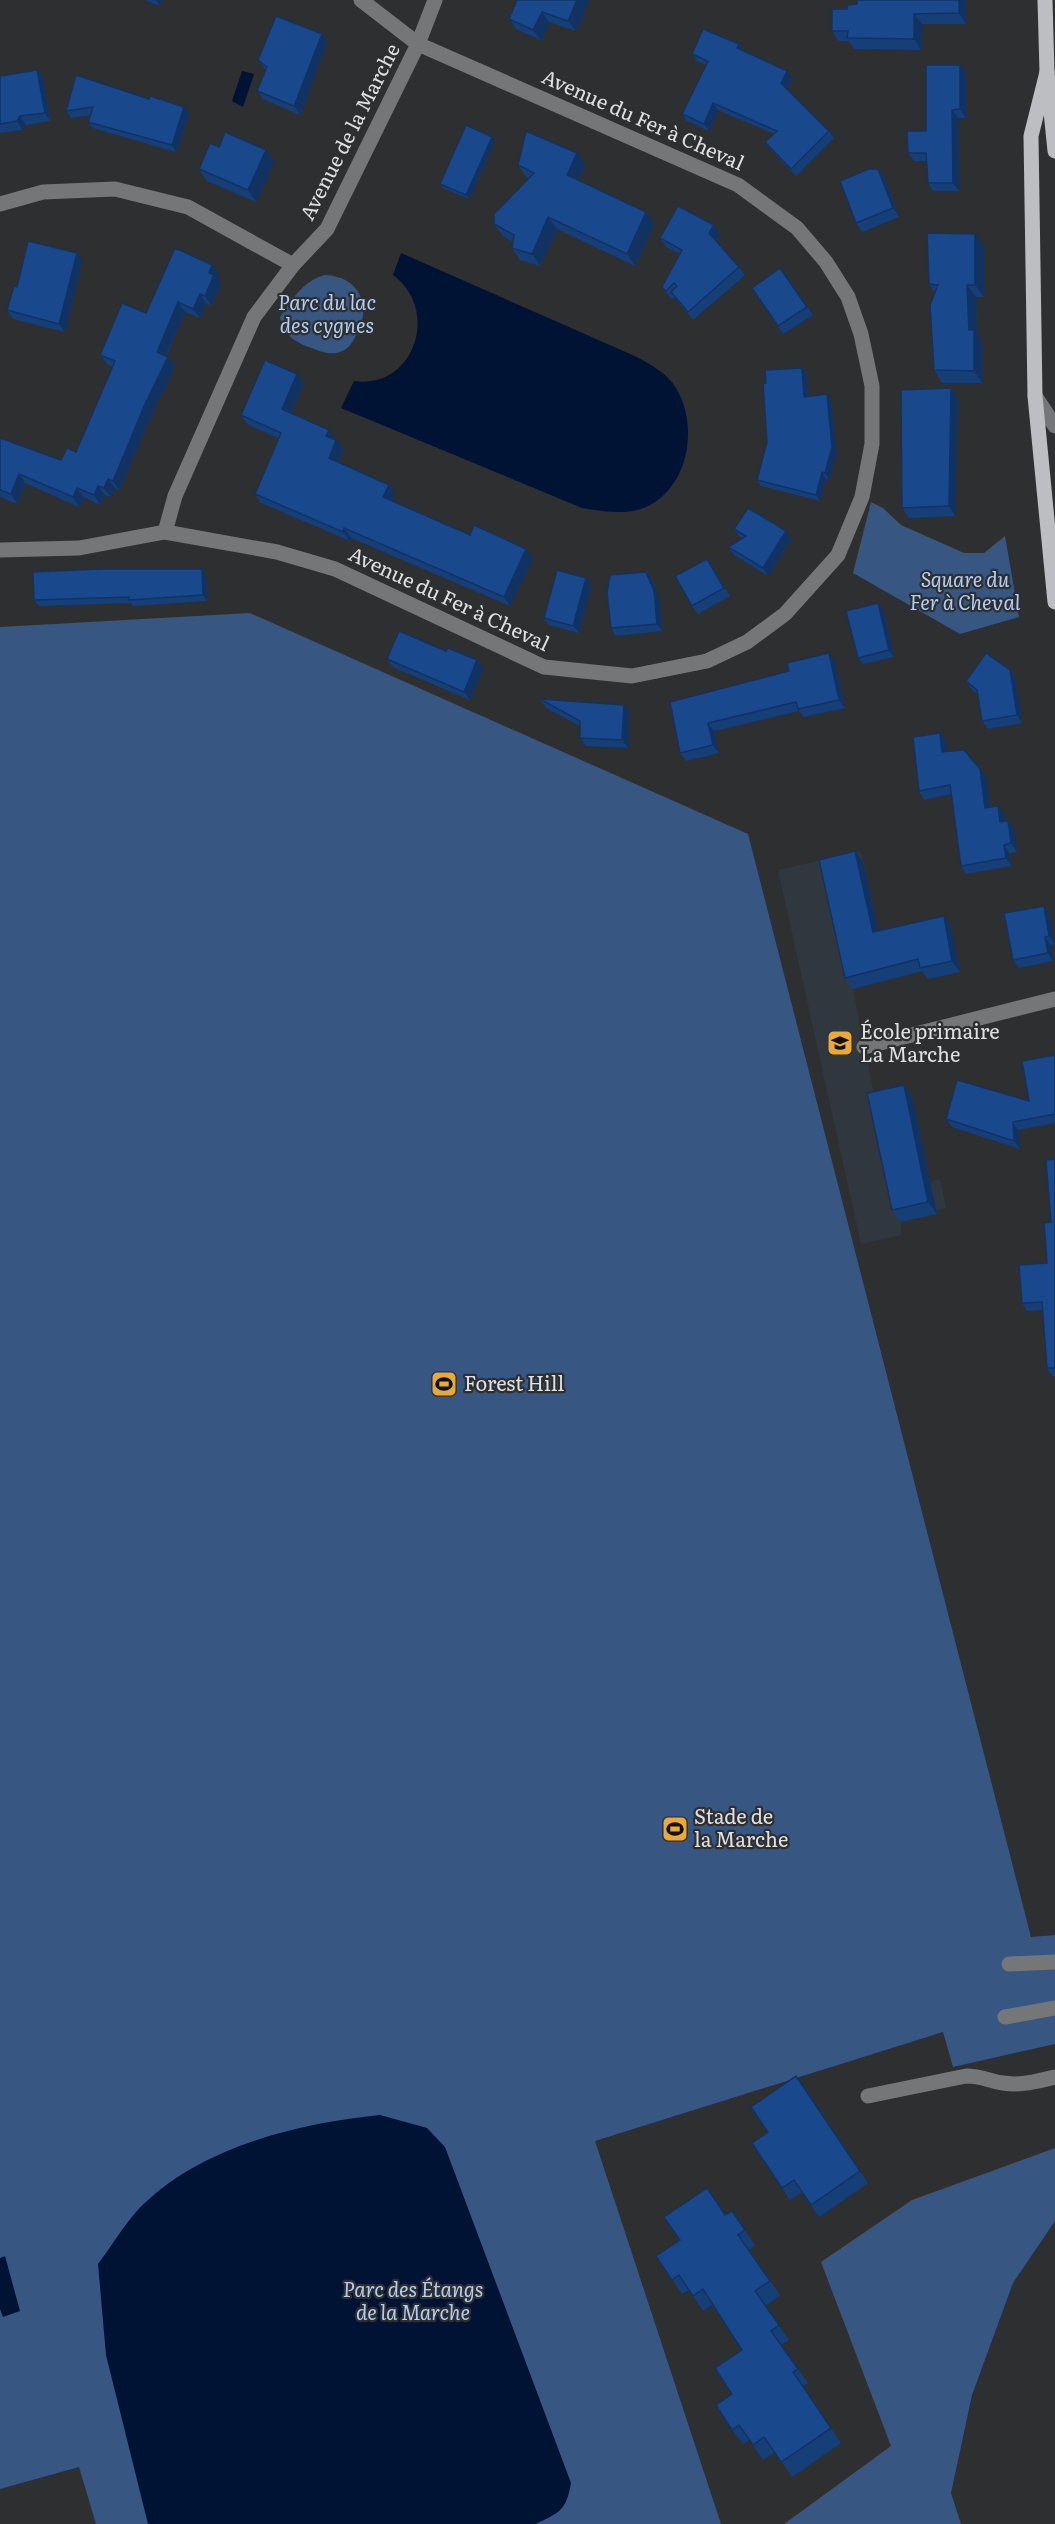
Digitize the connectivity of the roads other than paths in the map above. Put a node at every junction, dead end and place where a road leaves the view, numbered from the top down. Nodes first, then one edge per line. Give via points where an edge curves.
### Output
1 (361, 0) edge
2 (435, 0) edge
3 (1045, 0) edge
4 (418, 44) junction
5 (1047, 72) junction
6 (1055, 143) edge
7 (0, 204) edge
8 (293, 265) junction
9 (1035, 396) junction
10 (1055, 426) edge
11 (165, 532) junction
12 (1052, 540) edge
13 (0, 550) edge
14 (1055, 602) edge
15 (1055, 999) edge
16 (864, 1047) dead end
17 (1055, 1962) edge
18 (1009, 1964) dead end
19 (1055, 2008) edge
20 (1005, 2017) dead end
21 (1055, 2077) edge
22 (868, 2096) dead end

1 - 4 street, Avenue du Fer à Cheval
2 - 4 street, Avenue de la Marche
3 - 5 main road
4 - 8 street, Avenue de la Marche via 327,229
4 - 11 street, Avenue du Fer à Cheval via 738,185 797,228 826,262 848,297 861,334 872,387 872,444 862,497 838,555 785,614 747,642 707,661 632,676 544,667 335,569 277,552
5 - 6 main road
5 - 9 main road via 1031,136
7 - 8 street via 43,192 115,189 188,207
8 - 11 street, Avenue de la Marche via 254,317 176,496
9 - 10 street
9 - 12 main road
11 - 13 street via 79,548
12 - 14 main road
15 - 16 street
17 - 18 street
19 - 20 street
21 - 22 street via 1030,2083 1003,2083 966,2076

